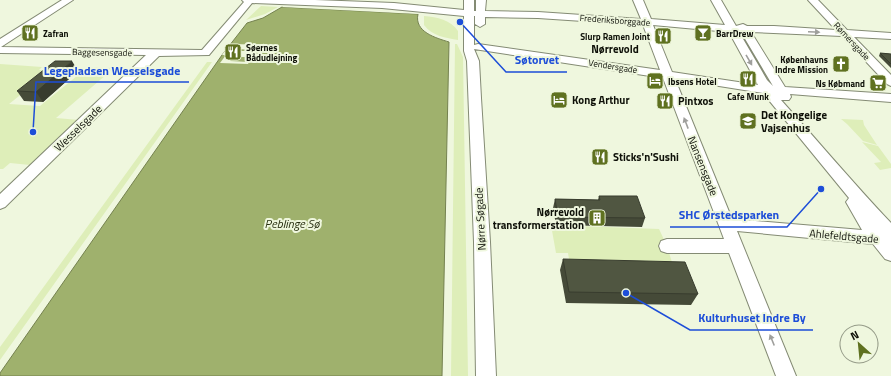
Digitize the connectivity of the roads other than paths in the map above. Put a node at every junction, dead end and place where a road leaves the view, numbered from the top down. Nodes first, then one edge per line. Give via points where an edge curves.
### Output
1 (68, 0) edge
2 (638, 0) edge
3 (716, 0) edge
4 (724, 0) edge
5 (813, 0) edge
6 (296, 1) edge
7 (248, 2) edge
8 (469, 7) edge
9 (481, 8) edge
10 (647, 22) junction
11 (737, 27) junction
12 (845, 34) junction
13 (891, 36) edge
14 (0, 44) edge
15 (0, 50) edge
16 (155, 53) junction
17 (476, 54) junction
18 (667, 75) junction
19 (891, 82) edge
20 (767, 89) junction
21 (780, 90) junction
22 (891, 98) edge
23 (826, 159) junction
24 (0, 203) edge
25 (726, 224) junction
26 (887, 237) edge
27 (667, 246) dead end
28 (734, 246) junction
29 (891, 254) edge
30 (486, 376) edge
31 (786, 376) edge

1 - 14 street
2 - 10 street, Nansensgade
3 - 11 street
4 - 11 street
5 - 12 street, Rømersgade
6 - 7 street, Frederiksborggade
6 - 8 street, Frederiksborggade
7 - 16 street, Baggesensgade via 205,53
8 - 9 street, Frederiksborggade
8 - 17 street via 469,51
9 - 10 street, Frederiksborggade via 538,15
9 - 17 street
10 - 11 street, Frederiksborggade
10 - 18 street, Nansensgade
11 -> 12 street, Frederiksborggade
11 -> 20 street
11 - 21 street
12 - 13 street, Frederiksborggade
12 - 19 street, Rømersgade
15 - 16 street, Baggesensgade
16 - 24 street, Wesselsgade
17 - 18 street, Vendersgade
17 - 30 street, Nørre Søgade
18 - 20 street, Vendersgade
25 -> 18 street, Nansensgade
20 - 21 street, Vendersgade
20 - 23 street
21 - 22 street, Vendersgade
21 - 23 street
23 - 26 street
25 - 26 street, Ahlefeldtsgade
25 - 28 street, Nansensgade
26 - 29 street
27 - 28 street
31 -> 28 street, Nansensgade

